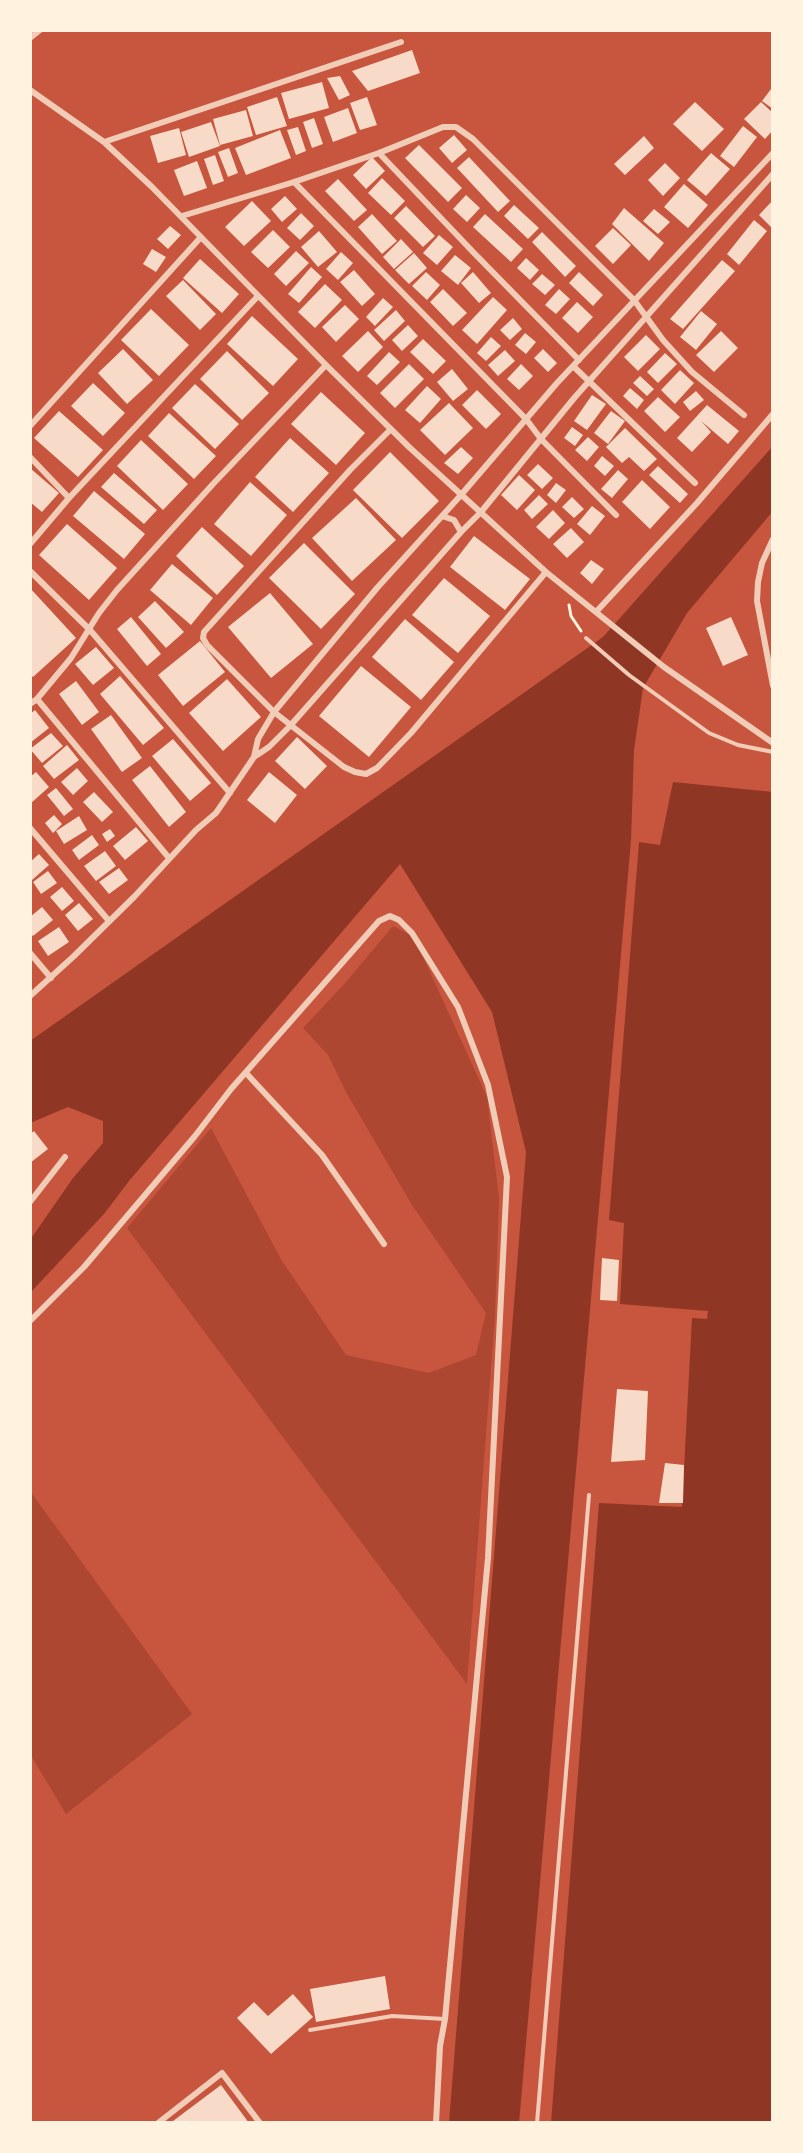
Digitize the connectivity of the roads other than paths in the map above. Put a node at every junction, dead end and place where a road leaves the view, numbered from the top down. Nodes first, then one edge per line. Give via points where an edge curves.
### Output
1 (40, 30) edge
2 (30, 38) edge
3 (401, 42) dead end
4 (30, 90) edge
5 (104, 142) junction
6 (379, 153) junction
7 (773, 153) edge
8 (773, 174) edge
9 (294, 182) junction
10 (182, 216) junction
11 (201, 237) junction
12 (258, 296) junction
13 (634, 300) junction
14 (645, 318) junction
15 (579, 360) junction
16 (326, 365) junction
17 (573, 366) junction
18 (589, 381) junction
19 (773, 414) edge
20 (744, 416) dead end
21 (526, 419) junction
22 (30, 426) edge
23 (391, 429) junction
24 (541, 439) junction
25 (30, 457) edge
26 (695, 483) dead end
27 (461, 495) junction
28 (69, 498) junction
29 (481, 512) junction
30 (616, 515) dead end
31 (442, 516) junction
32 (461, 532) junction
33 (773, 539) edge
34 (30, 544) edge
35 (30, 571) edge
36 (546, 572) junction
37 (599, 614) junction
38 (90, 630) junction
39 (586, 638) road end
40 (773, 687) edge
41 (37, 699) junction
42 (30, 704) edge
43 (274, 712) junction
44 (290, 726) junction
45 (773, 743) edge
46 (773, 752) edge
47 (254, 757) junction
48 (230, 793) junction
49 (30, 828) edge
50 (169, 858) junction
51 (109, 921) junction
52 (30, 952) edge
53 (51, 978) junction
54 (30, 996) edge
55 (246, 1073) junction
56 (65, 1157) dead end
57 (30, 1202) edge
58 (384, 1244) dead end
59 (30, 1321) edge
60 (589, 1495) dead end
61 (445, 2019) junction
62 (310, 2030) dead end
63 (158, 2123) edge
64 (260, 2123) edge
65 (436, 2123) edge
66 (537, 2123) edge

1 - 2 street
3 - 5 street
4 - 5 street
5 - 10 street
6 - 9 street
6 - 13 street via 443,127 456,126
6 - 15 street
7 - 13 street
8 - 14 street
9 - 10 street
9 - 21 street
10 - 11 street
11 - 12 street
11 - 22 street
12 - 16 street
12 - 28 street
13 - 14 street
13 - 15 street
14 - 18 street
14 - 20 street via 692,372
15 - 17 street
16 - 23 street
16 - 38 street via 117,590
17 - 18 street
17 - 21 street
18 - 24 street
18 - 26 street
19 - 37 street
21 - 24 street
21 - 27 street
23 - 27 street
23 - 43 street via 204,632 207,645
24 - 29 street
24 - 30 street
25 - 28 street
27 - 29 street
27 - 31 street
28 - 34 street
29 - 32 street
29 - 36 street
31 - 32 street via 454,520
31 - 43 street via 376,588
32 - 44 street
33 - 40 street via 762,563 757,601
35 - 38 street
36 - 37 street
36 - 44 street via 377,768 366,774 355,772
37 - 45 street via 664,667
38 - 41 street
38 - 48 street
39 - 46 lane via 629,675 710,733 738,745
41 - 42 street
41 - 50 street
43 - 44 street
43 - 47 street via 258,739
44 - 47 street
47 - 48 street
48 - 50 street via 216,813
49 - 51 street
50 - 51 street
51 - 53 street
52 - 53 street
53 - 54 street
55 - 58 street via 322,1155
55 - 59 street via 84,1267
55 - 61 street via 379,921 390,916 412,933 458,1007 488,1085 507,1177 488,1558
56 - 57 street
60 - 66 lane
61 - 62 lane via 393,2016
61 - 65 street
63 - 64 street via 222,2073

